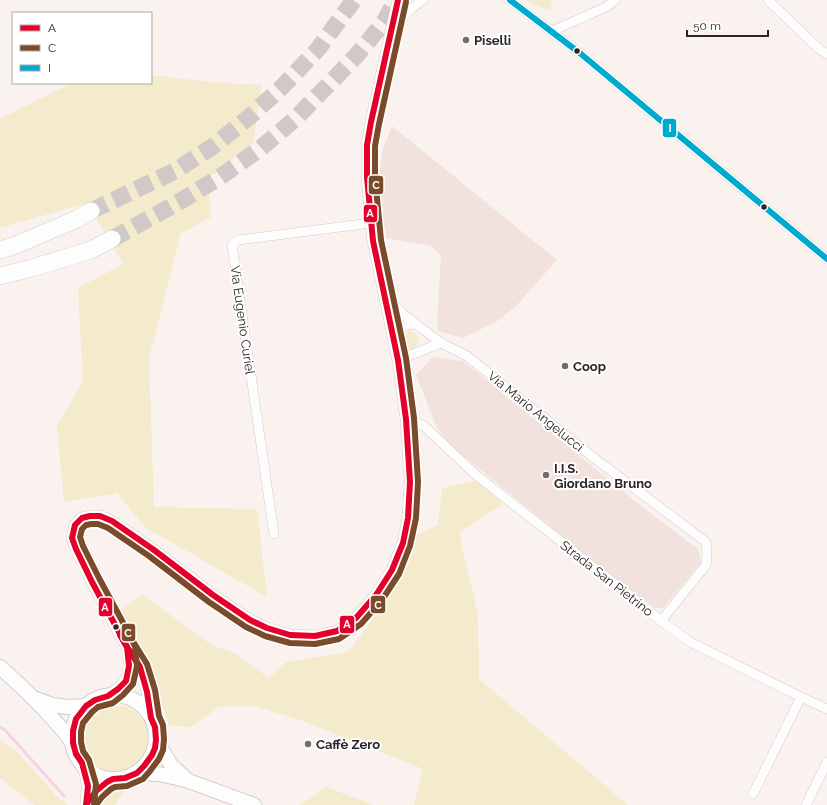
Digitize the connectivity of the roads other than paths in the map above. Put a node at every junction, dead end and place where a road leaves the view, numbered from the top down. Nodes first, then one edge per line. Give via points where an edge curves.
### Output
1 (398, 0) edge
2 (423, 0) edge
3 (510, 0) edge
4 (615, 0) edge
5 (768, 0) edge
6 (552, 30) junction
7 (390, 33) junction
8 (827, 54) edge
9 (371, 223) junction
10 (0, 239) edge
11 (112, 239) tunnel mouth
12 (0, 250) edge
13 (91, 250) junction
14 (827, 259) edge
15 (0, 276) edge
16 (0, 286) edge
17 (384, 294) junction
18 (416, 324) junction
19 (392, 334) junction
20 (441, 343) junction
21 (398, 360) junction
22 (406, 419) junction
23 (274, 534) dead end
24 (660, 621) junction
25 (127, 647) junction
26 (0, 667) edge
27 (108, 696) junction
28 (801, 697) junction
29 (36, 699) junction
30 (86, 706) junction
31 (827, 709) edge
32 (151, 718) junction
33 (156, 740) junction
34 (73, 743) junction
35 (827, 762) edge
36 (82, 764) junction
37 (136, 773) junction
38 (113, 779) junction
39 (186, 780) junction
40 (753, 794) dead end
41 (86, 805) edge
42 (254, 805) edge
43 (806, 805) edge

1 - 7 street
2 - 7 street via 404,16
3 - 6 street
4 - 6 street via 606,7
5 - 8 street
6 - 14 street
7 - 9 street via 367,145 366,177
9 - 17 street
9 - 23 street, Via Eugenio Curiel via 238,240 232,246
10 - 12 highway via 84,215
11 - 13 highway
13 - 15 highway
13 - 16 highway via 54,270
17 - 18 street, Via Mario Angelucci
17 - 19 street
18 - 19 street via 399,327
18 - 20 street, Via Mario Angelucci
19 - 21 street
20 - 21 street
20 - 24 street, Via Mario Angelucci via 467,356 594,458 706,542 706,565
21 - 22 street
22 - 24 street, Strada San Pietrino via 424,426 476,475
22 - 25 street via 410,482 408,518 403,543 392,570 376,595 356,618 337,631 309,636 290,635 266,628 213,595 112,521 100,516 82,518 75,526 72,538
24 - 28 street, Strada San Pietrino via 690,642
25 - 27 street via 129,666 126,681
25 - 32 street via 140,667
26 - 29 main road
27 - 30 main road
27 - 32 main road via 116,695 133,700 146,710
28 - 31 street, Strada San Pietrino
28 - 40 street
29 - 30 main road via 53,705
29 - 34 main road
30 - 34 main road via 76,719
32 - 33 main road
33 - 37 main road via 152,756
33 - 39 main road via 171,765
34 - 36 main road
35 - 43 street
36 - 38 main road via 90,772
36 - 41 street via 88,786
37 - 38 main road via 125,778
37 - 39 main road via 159,774
38 - 41 street via 96,791
39 - 42 main road

